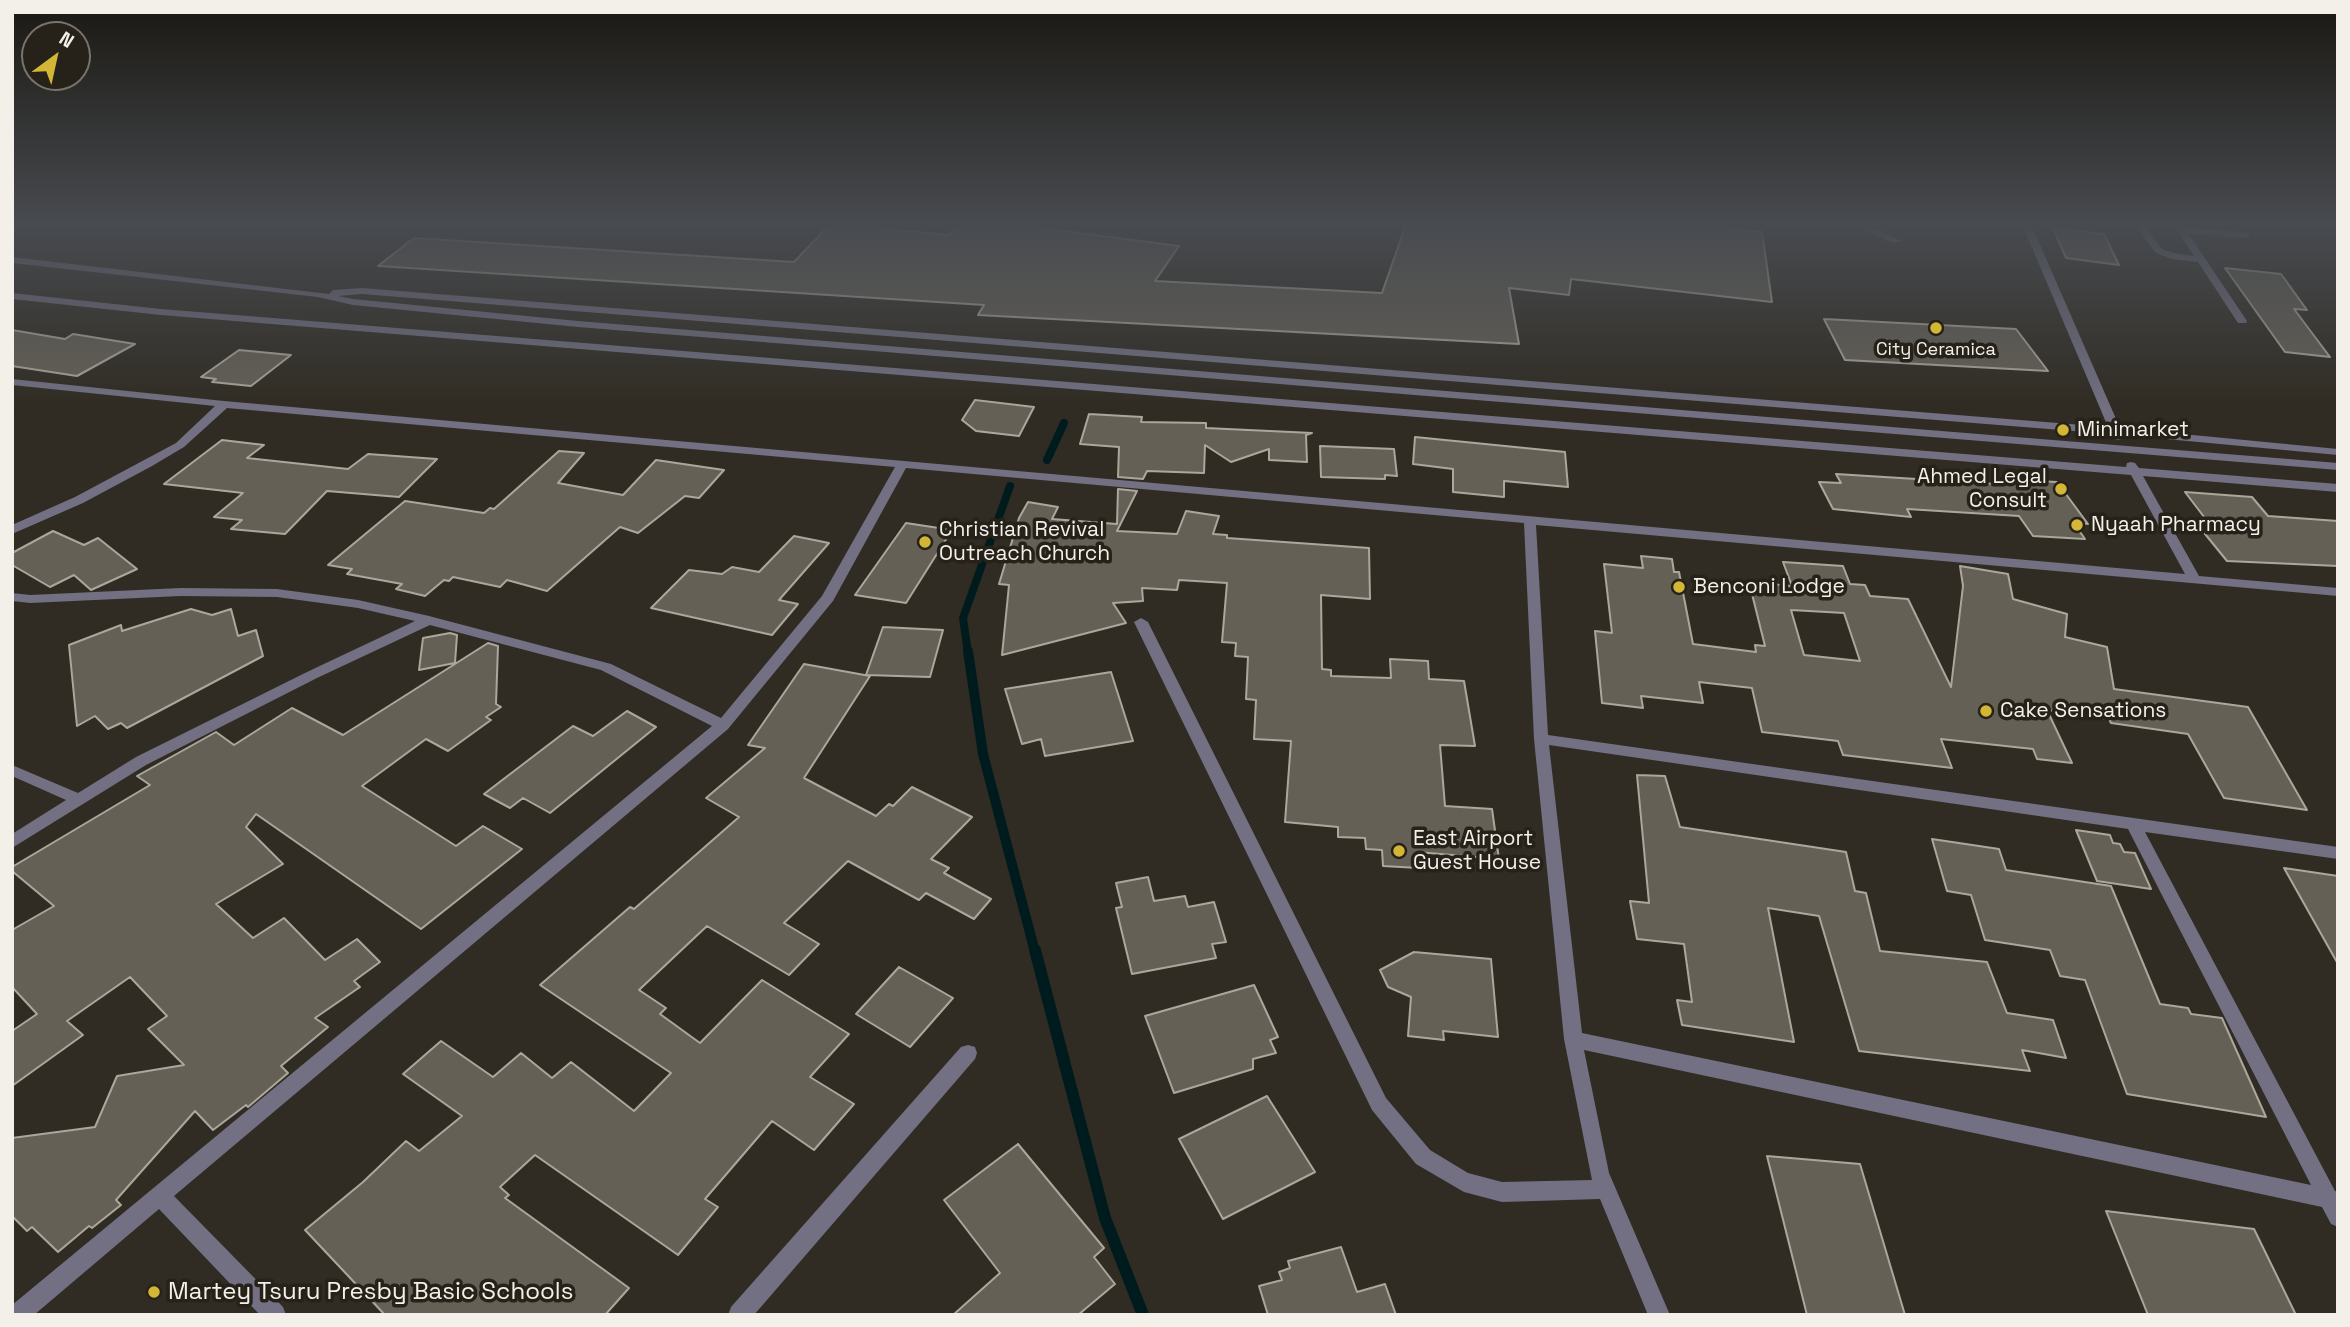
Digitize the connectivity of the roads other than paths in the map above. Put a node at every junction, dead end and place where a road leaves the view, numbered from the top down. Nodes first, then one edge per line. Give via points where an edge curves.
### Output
1 (239, 286) edge
2 (2053, 286) edge
3 (2219, 286) edge
4 (318, 294) junction
5 (12, 296) edge
6 (2242, 321) dead end
7 (12, 382) edge
8 (225, 404) junction
9 (2116, 431) junction
10 (2123, 448) junction
11 (2338, 452) edge
12 (904, 463) junction
13 (2338, 467) edge
14 (2133, 470) junction
15 (2338, 488) edge
16 (1530, 519) junction
17 (12, 530) edge
18 (2193, 577) junction
19 (2338, 592) edge
20 (15, 599) edge
21 (429, 620) junction
22 (1141, 622) dead end
23 (723, 725) junction
24 (1541, 739) junction
25 (12, 770) edge
26 (80, 800) junction
27 (2134, 825) junction
28 (12, 842) edge
29 (2338, 853) edge
30 (1573, 1039) junction
31 (968, 1053) dead end
32 (1605, 1189) junction
33 (160, 1196) junction
34 (2334, 1208) edge
35 (17, 1315) edge
36 (275, 1315) edge
37 (739, 1315) edge
38 (1659, 1315) edge

1 - 4 street
2 - 9 street
3 - 6 street
4 - 9 street via 362,292
4 - 10 street via 353,302 578,324
5 - 14 street
7 - 8 street
8 - 12 street
8 - 17 street via 158,458
9 - 10 street
9 - 11 street
10 - 13 street
10 - 14 street
12 - 16 street
12 - 23 street via 828,598
14 - 15 street
14 - 18 street
16 - 18 street
16 - 24 street
18 - 19 street
20 - 21 street via 277,593
21 - 23 street via 606,667
21 - 26 street via 141,761
22 - 32 street via 1379,1104 1423,1157 1464,1182 1502,1192
23 - 33 street
24 - 27 street
24 - 30 street
25 - 26 street
26 - 28 street
27 - 29 street
27 - 34 street
30 - 32 street
30 - 34 street
31 - 37 street
32 - 38 street
33 - 35 street
33 - 36 street

